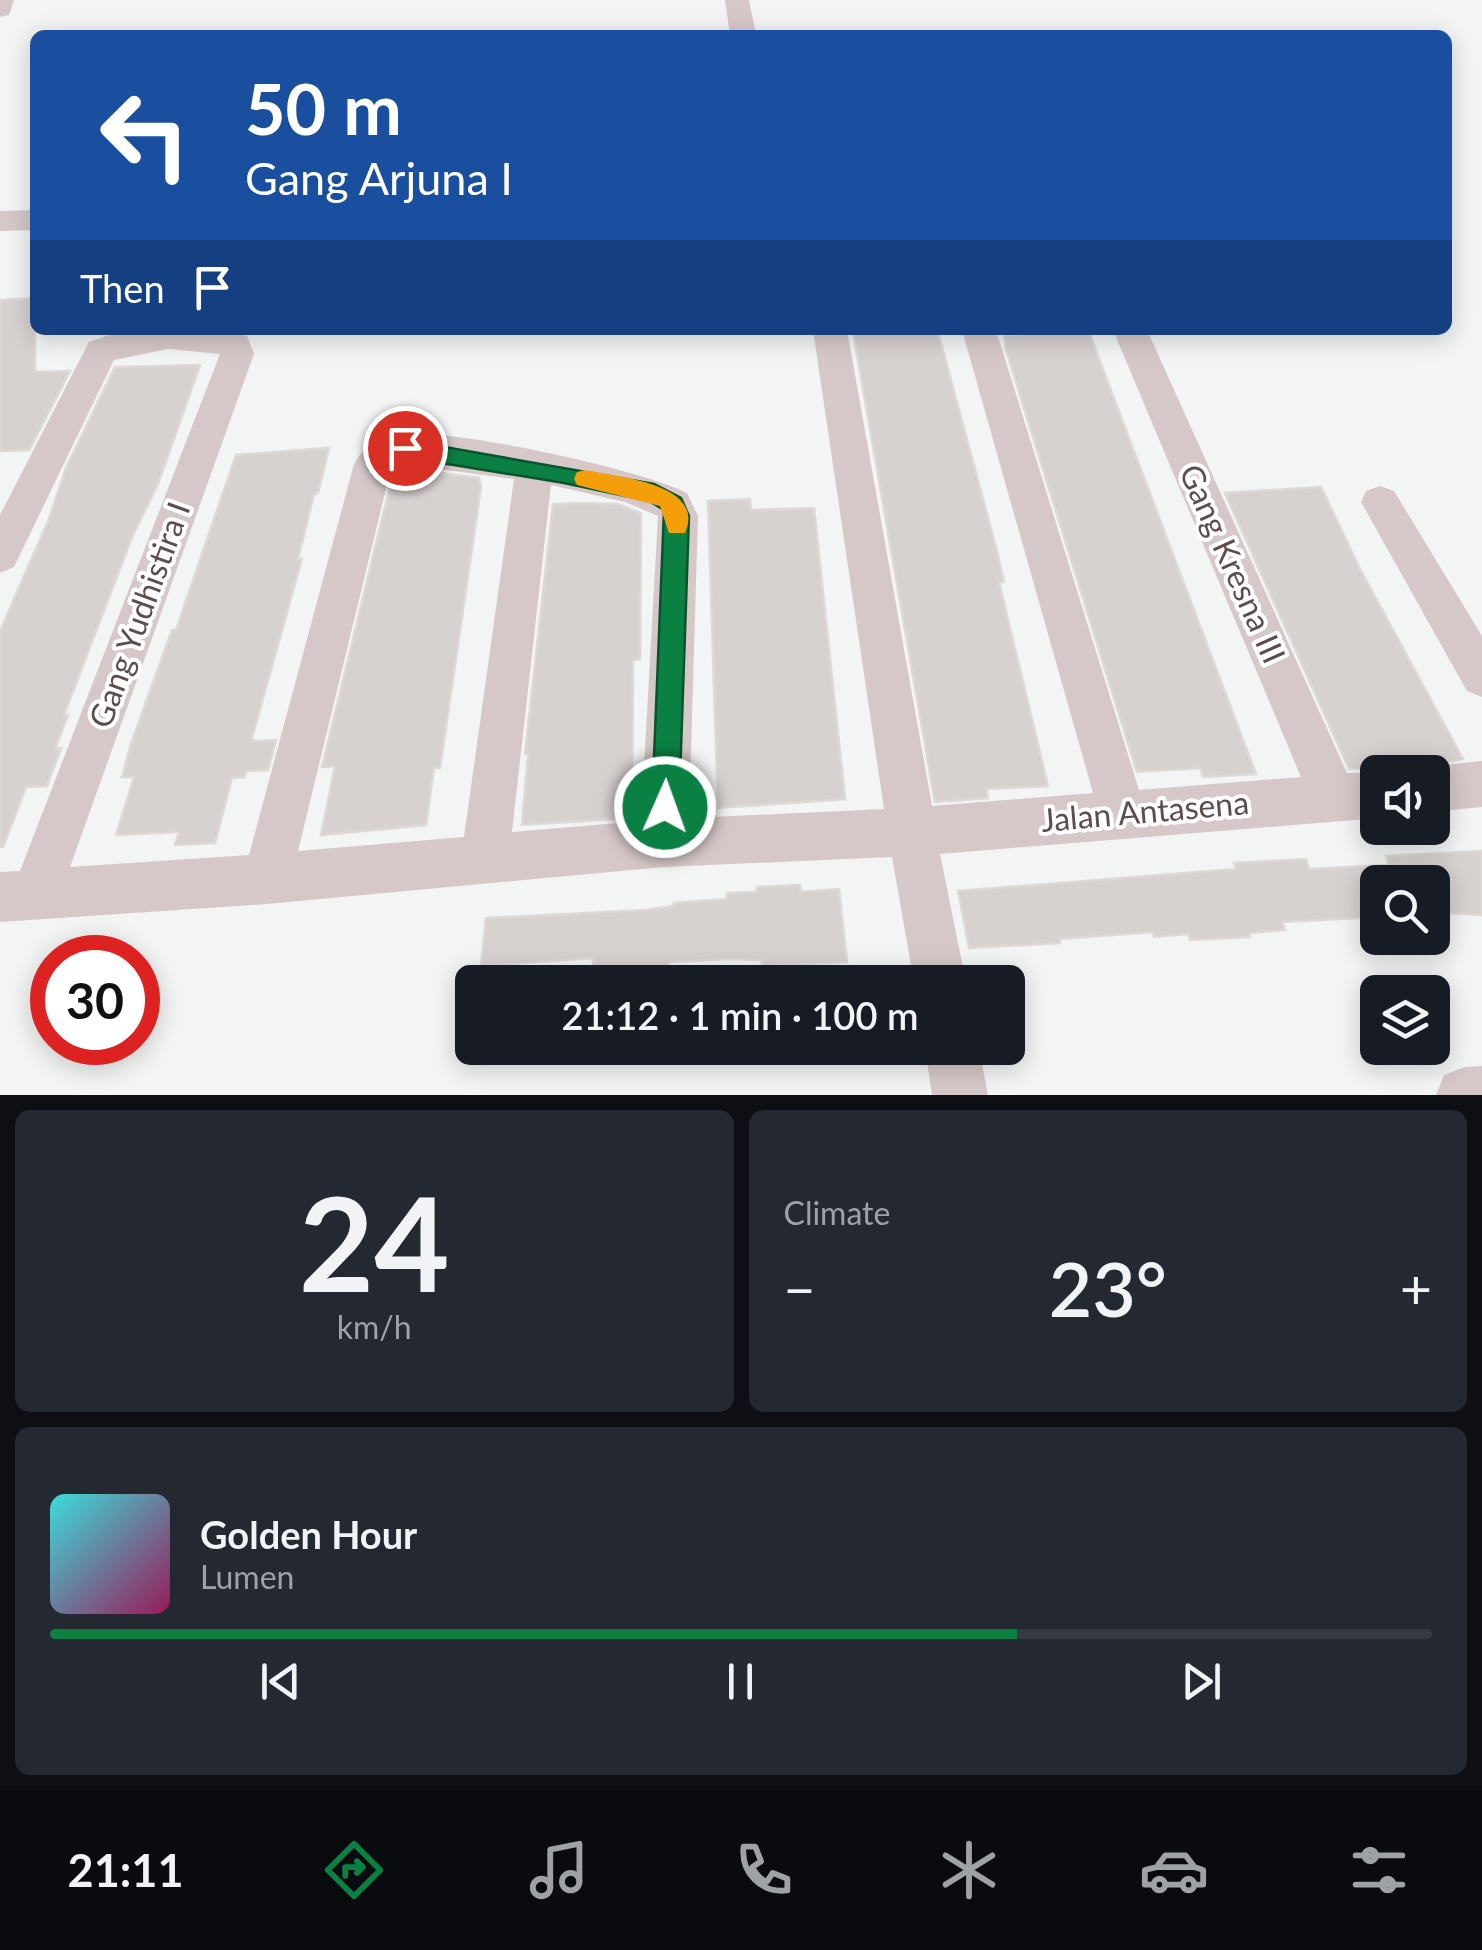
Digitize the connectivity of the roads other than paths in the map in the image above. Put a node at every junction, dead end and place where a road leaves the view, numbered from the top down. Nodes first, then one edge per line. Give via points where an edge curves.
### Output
1 (2, 0) edge
2 (737, 0) edge
3 (0, 10) edge
4 (743, 30) edge
5 (30, 220) edge
6 (0, 221) edge
7 (170, 335) edge
8 (201, 335) edge
9 (805, 335) edge
10 (831, 335) edge
11 (980, 335) edge
12 (1132, 335) edge
13 (534, 468) junction
14 (1380, 502) dead end
15 (859, 506) junction
16 (0, 555) edge
17 (1482, 676) edge
18 (1482, 784) edge
19 (1450, 787) edge
20 (1356, 796) edge
21 (1122, 812) junction
22 (912, 832) junction
23 (664, 843) junction
24 (486, 858) junction
25 (267, 879) junction
26 (18, 897) edge
27 (937, 965) edge
28 (955, 1065) edge
29 (1482, 1094) edge
30 (960, 1095) edge
31 (1464, 1095) edge

1 - 3 street
2 - 4 street
5 - 6 street
7 - 16 street via 101,351
8 - 26 street, Gang Yudhistira I via 226,338 237,354
9 - 15 street via 832,469
10 - 15 street
11 - 21 street
12 - 20 street, Gang Kresna III
13 - 23 street via 654,493 667,498 678,516
13 - 24 street
13 - 25 street via 405,448 373,464
14 - 17 street
15 - 22 street
18 - 19 street
20 - 21 street, Jalan Antasena
21 - 22 street, Jalan Antasena
22 - 23 street, Jalan Antasena
22 - 27 street
23 - 24 street, Jalan Antasena
24 - 25 street, Jalan Antasena
25 - 26 street, Jalan Antasena
28 - 30 street
29 - 31 street

